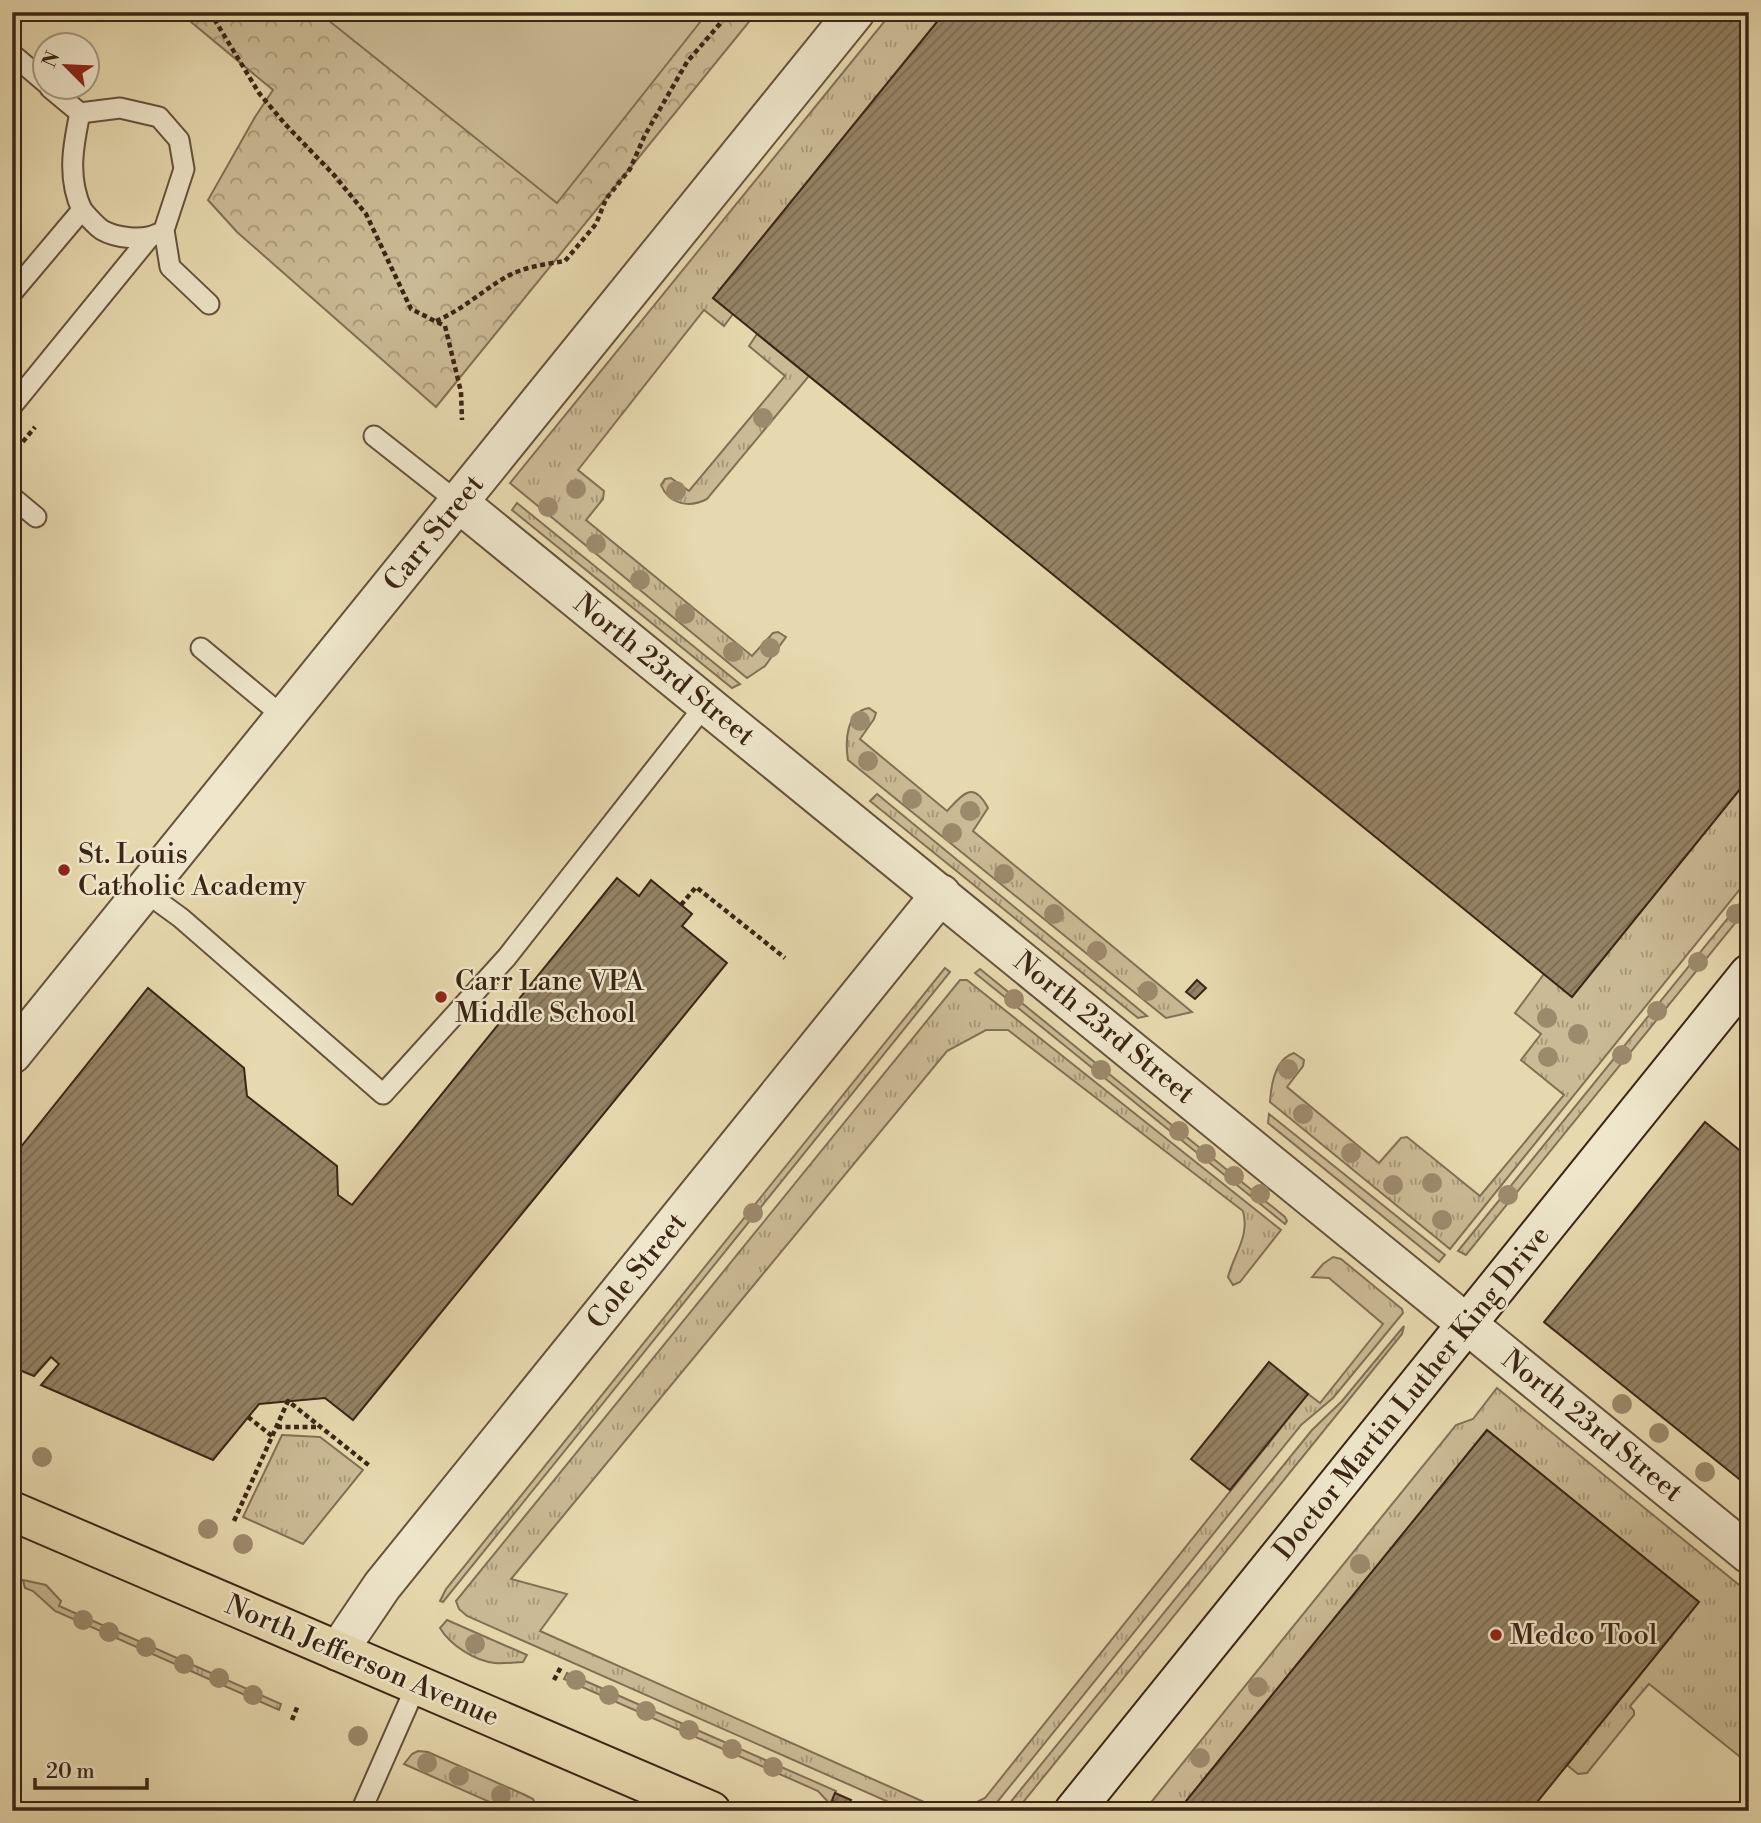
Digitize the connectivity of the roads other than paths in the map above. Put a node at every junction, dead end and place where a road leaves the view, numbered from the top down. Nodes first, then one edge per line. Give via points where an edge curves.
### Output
1 (855, 12) edge
2 (12, 54) edge
3 (32, 71) edge
4 (67, 102) edge
5 (80, 113) junction
6 (82, 210) junction
7 (157, 234) junction
8 (12, 293) edge
9 (209, 304) dead end
10 (12, 405) edge
11 (374, 436) dead end
12 (12, 497) edge
13 (459, 503) junction
14 (36, 517) dead end
15 (201, 648) dead end
16 (706, 704) junction
17 (285, 718) junction
18 (144, 891) junction
19 (941, 894) junction
20 (1749, 974) edge
21 (12, 1054) edge
22 (1468, 1324) junction
23 (12, 1511) edge
24 (1749, 1554) edge
25 (338, 1651) junction
26 (417, 1684) junction
27 (360, 1811) edge
28 (711, 1811) edge
29 (1074, 1811) edge

1 - 13 street, Carr Street
2 - 3 lane
4 - 5 lane
5 - 6 lane via 72,177
5 - 7 lane via 120,108 159,117 178,140 184,169
6 - 7 lane via 102,230 118,236
6 - 8 lane
7 - 9 lane via 170,267
7 - 10 lane
11 - 13 lane
12 - 14 lane
13 - 16 street, North 23rd Street
13 - 17 street, Carr Street
15 - 17 lane
16 - 18 lane via 507,957 383,1094
16 - 19 street, North 23rd Street
17 - 18 street, Carr Street
18 - 21 street, Carr Street
19 - 22 street, North 23rd Street
19 - 25 street, Cole Street via 382,1586
20 - 22 street, Doctor Martin Luther King Drive
22 - 24 street, North 23rd Street
22 - 29 street, Doctor Martin Luther King Drive
23 - 25 main road, North Jefferson Avenue
25 - 26 main road, North Jefferson Avenue
26 - 27 lane
26 - 28 main road, North Jefferson Avenue

